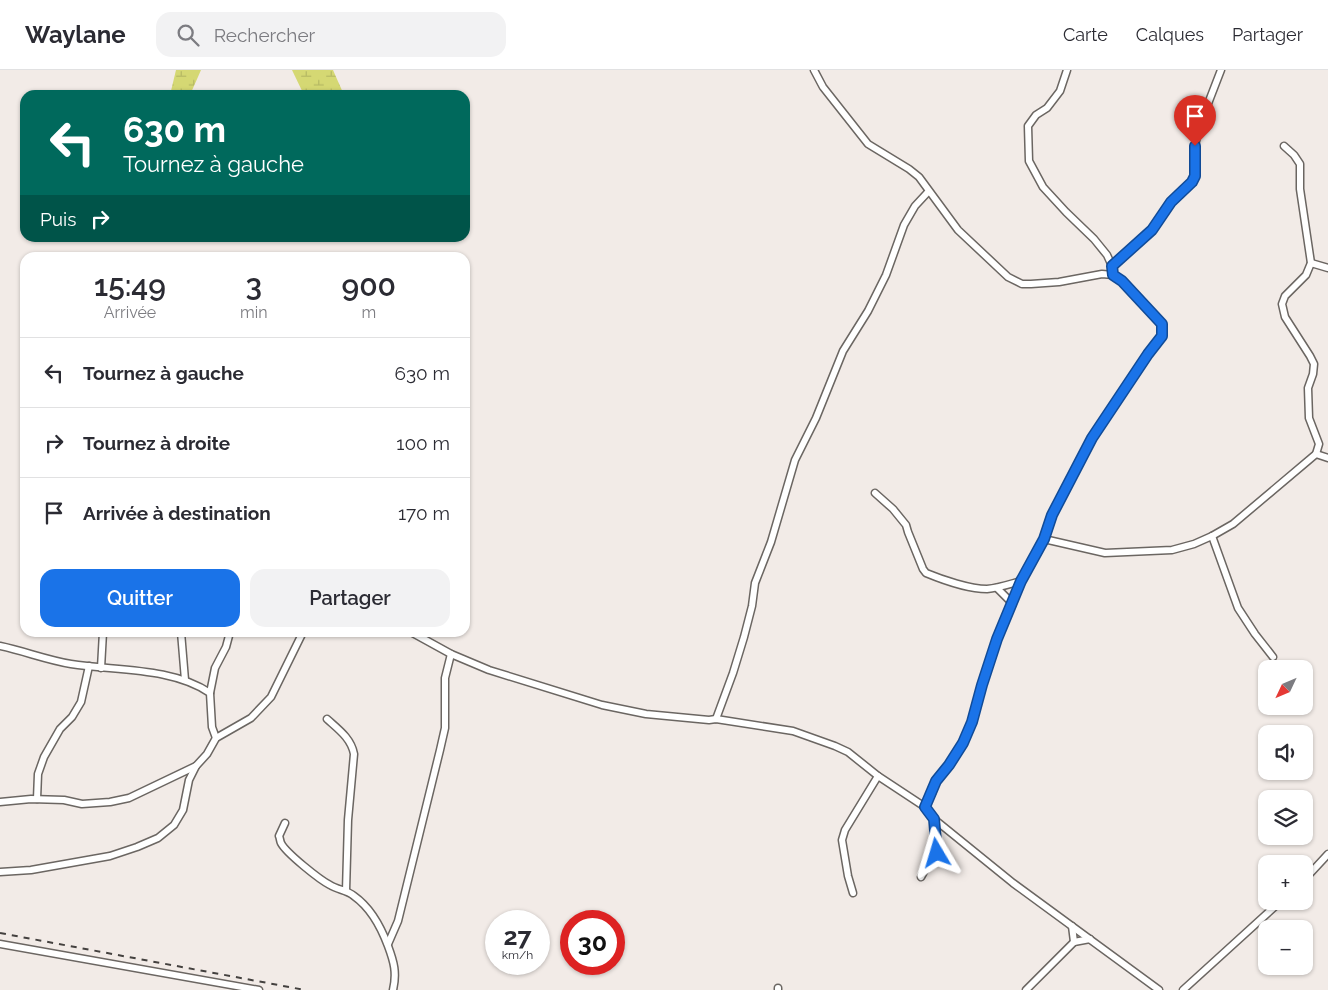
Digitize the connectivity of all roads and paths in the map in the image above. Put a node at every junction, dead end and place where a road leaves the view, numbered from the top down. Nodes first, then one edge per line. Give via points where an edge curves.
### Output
1 (814, 70) edge
2 (1067, 70) edge
3 (1220, 70) edge
4 (1284, 146) dead end
5 (928, 192) junction
6 (1311, 263) junction
7 (1112, 266) junction
8 (1328, 268) edge
9 (1113, 275) junction
10 (1316, 454) junction
11 (1328, 458) edge
12 (875, 493) dead end
13 (1212, 536) junction
14 (1044, 539) junction
15 (1021, 581) junction
16 (997, 588) junction
17 (1012, 603) junction
18 (103, 637) edge
19 (182, 637) edge
20 (229, 637) edge
21 (301, 637) edge
22 (420, 637) edge
23 (0, 646) edge
24 (451, 654) junction
25 (1273, 658) dead end
26 (89, 666) junction
27 (101, 668) junction
28 (186, 680) junction
29 (210, 692) junction
30 (327, 719) dead end
31 (716, 719) junction
32 (216, 738) junction
33 (196, 766) junction
34 (878, 776) junction
35 (37, 799) junction
36 (0, 802) edge
37 (925, 807) junction
38 (934, 819) junction
39 (285, 823) dead end
40 (1328, 854) edge
41 (1313, 870) edge
42 (0, 872) edge
43 (921, 877) dead end
44 (346, 891) junction
45 (854, 893) dead end
46 (1271, 910) edge
47 (1072, 926) junction
48 (1090, 939) junction
49 (1074, 942) junction
50 (0, 944) edge
51 (388, 944) junction
52 (260, 990) edge
53 (393, 990) edge
54 (1026, 990) edge
55 (1159, 990) edge
56 (1183, 990) edge

1 - 5 street via 823,87 868,144 909,168
2 - 7 street via 1060,91 1028,126 1029,161 1043,187 1094,239
3 - 7 street via 1199,128 1192,182 1171,202 1152,230
4 - 6 street via 1300,164 1300,189
5 - 9 street via 958,230 1015,282 1043,284
5 - 31 street via 904,225 886,275 843,351 795,460 769,548 754,583 744,636
6 - 8 street
6 - 10 street via 1306,275 1285,296 1282,304 1285,317 1314,364 1308,388 1308,418 1319,444
7 - 9 street
9 - 14 street via 1162,324 1162,336 1092,438 1052,515
10 - 11 street
10 - 13 street via 1233,524
12 - 16 street via 894,509 906,525 925,572 975,588
13 - 14 street via 1172,550 1106,553
13 - 25 street via 1238,608
14 - 15 street
15 - 16 street
15 - 17 street
16 - 17 street
17 - 37 street via 997,639 972,722 963,743 936,781
18 - 27 street
19 - 28 street
20 - 29 street
21 - 32 street via 271,697 251,718
22 - 24 street
23 - 26 street
24 - 31 street via 489,670 602,705 646,714
24 - 51 street via 444,678 445,728 398,921
26 - 27 street
26 - 35 street via 80,702 44,757 38,774
27 - 28 street via 172,675
28 - 29 street
29 - 32 street via 212,727
30 - 44 street via 346,736 354,754
31 - 34 street via 809,736 848,752
32 - 33 street
33 - 35 street via 129,798 110,802 82,804
33 - 42 street via 183,810 174,825 158,838 110,856
34 - 37 street
34 - 45 street via 842,840
35 - 36 street
37 - 38 street
38 - 43 street via 937,853
38 - 47 street
39 - 44 street via 279,836 282,844 318,878
40 - 41 street
44 - 51 street via 378,922
46 - 56 street
47 - 48 street
47 - 49 street
48 - 49 street
48 - 55 street
49 - 54 street
50 - 52 street
51 - 53 street via 396,969

